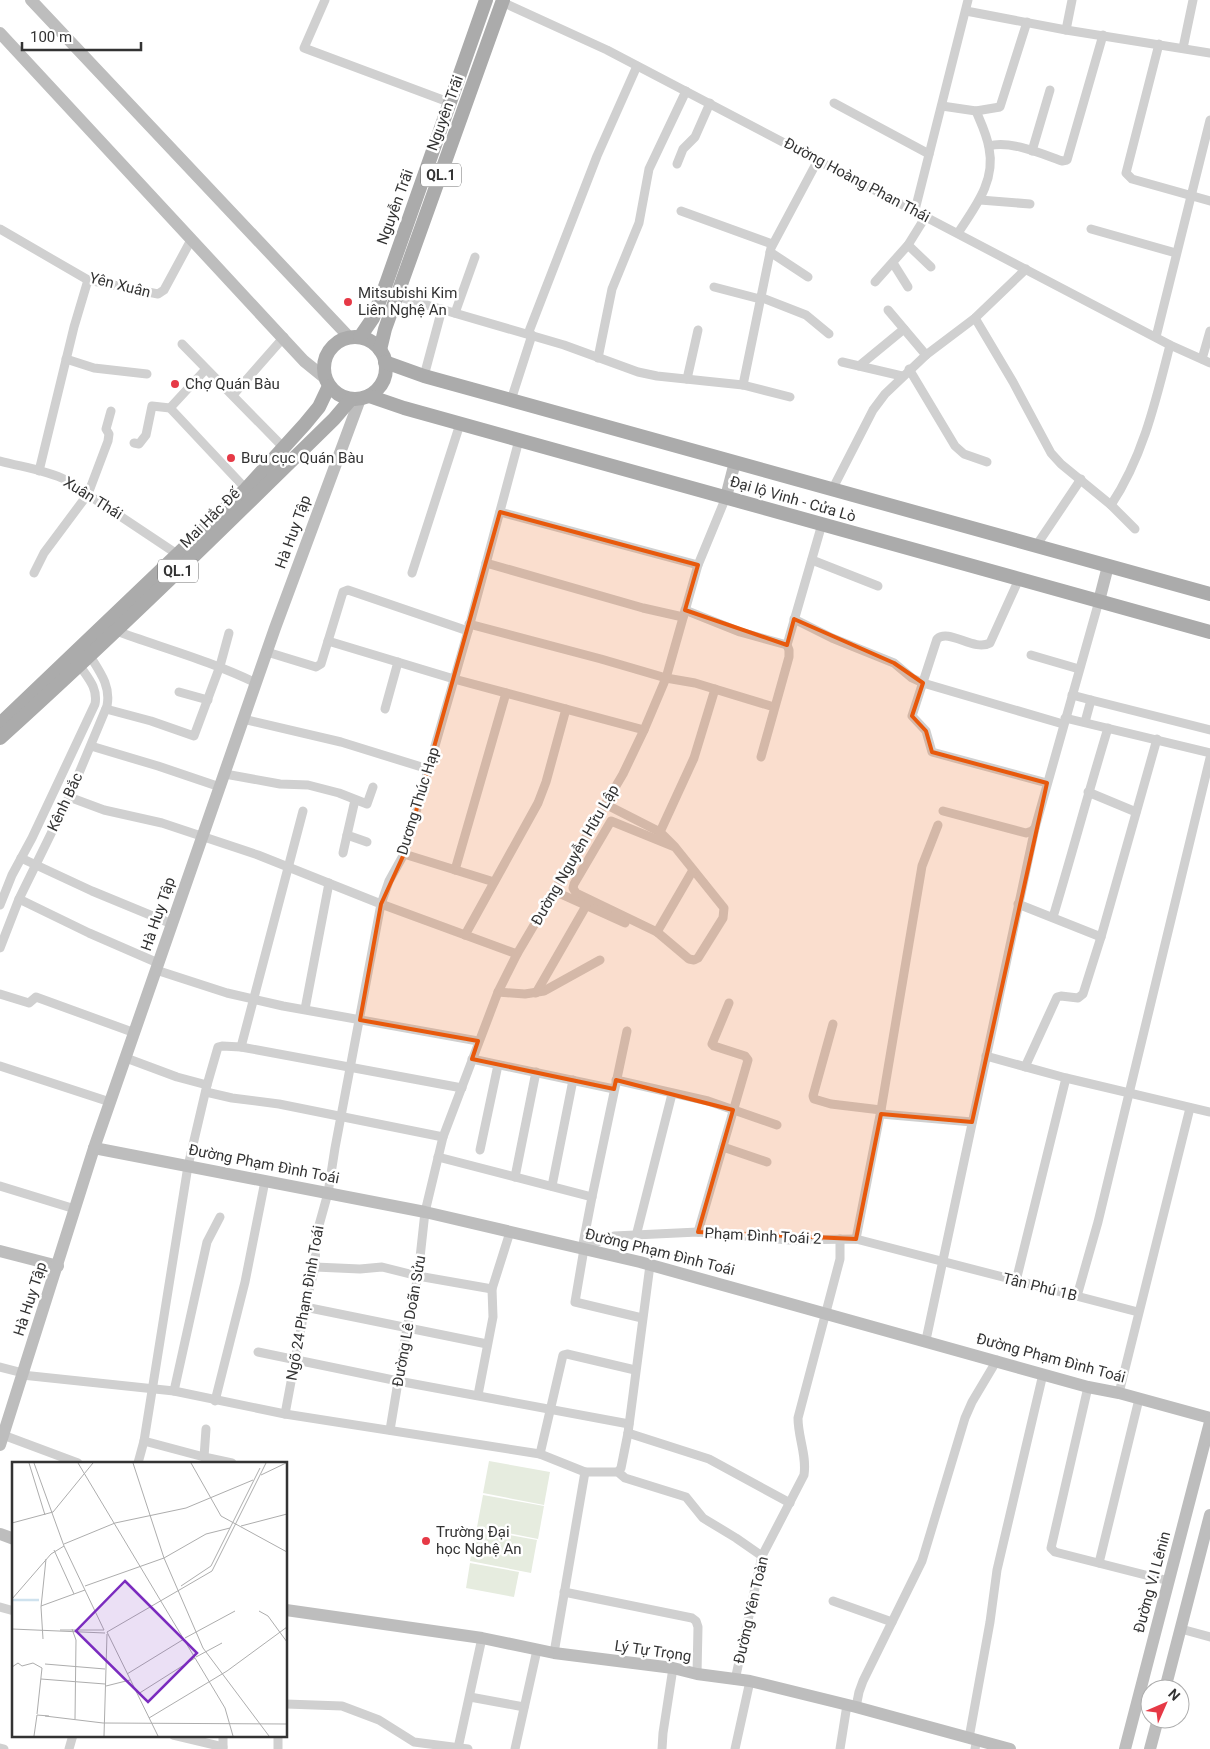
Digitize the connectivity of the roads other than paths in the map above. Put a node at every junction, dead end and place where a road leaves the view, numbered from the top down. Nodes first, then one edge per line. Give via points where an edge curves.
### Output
1 (30, 0) edge
2 (325, 0) edge
3 (968, 0) edge
4 (1072, 0) edge
5 (1193, 0) edge
6 (484, 1) edge
7 (502, 1) edge
8 (966, 11) junction
9 (1027, 22) junction
10 (1066, 30) junction
11 (0, 33) edge
12 (1104, 35) junction
13 (1159, 44) junction
14 (1183, 48) junction
15 (1210, 53) edge
16 (636, 66) junction
17 (1050, 90) dead end
18 (686, 91) junction
19 (451, 103) junction
20 (710, 103) junction
21 (834, 103) dead end
22 (942, 106) junction
23 (465, 108) junction
24 (976, 111) junction
25 (1210, 120) edge
26 (989, 146) junction
27 (1032, 151) junction
28 (929, 154) junction
29 (818, 160) junction
30 (677, 164) dead end
31 (1191, 196) junction
32 (980, 200) junction
33 (1210, 201) edge
34 (1030, 204) dead end
35 (915, 210) junction
36 (681, 211) dead end
37 (926, 216) junction
38 (0, 229) edge
39 (1091, 229) dead end
40 (958, 233) junction
41 (191, 240) junction
42 (908, 245) junction
43 (771, 248) junction
44 (1176, 253) junction
45 (475, 257) dead end
46 (893, 263) junction
47 (931, 267) dead end
48 (1026, 269) junction
49 (808, 277) dead end
50 (88, 280) junction
51 (875, 282) dead end
52 (714, 287) dead end
53 (908, 287) dead end
54 (396, 296) junction
55 (760, 298) junction
56 (442, 309) junction
57 (888, 310) dead end
58 (455, 313) junction
59 (975, 318) junction
60 (904, 329) junction
61 (698, 330) dead end
62 (1210, 330) edge
63 (829, 334) dead end
64 (530, 335) junction
65 (284, 337) junction
66 (355, 337) junction
67 (1156, 338) junction
68 (182, 344) dead end
69 (1170, 345) junction
70 (926, 355) junction
71 (383, 356) junction
72 (598, 358) junction
73 (66, 359) junction
74 (1206, 361) edge
75 (842, 362) dead end
76 (859, 366) junction
77 (206, 369) junction
78 (909, 369) junction
79 (147, 374) dead end
80 (424, 376) junction
81 (902, 376) junction
82 (688, 379) junction
83 (327, 382) junction
84 (743, 385) junction
85 (233, 395) junction
86 (790, 397) dead end
87 (360, 398) junction
88 (511, 400) junction
89 (170, 408) junction
90 (111, 411) dead end
91 (460, 424) junction
92 (519, 440) junction
93 (134, 443) dead end
94 (284, 448) junction
95 (0, 461) edge
96 (734, 462) junction
97 (987, 462) dead end
98 (39, 471) junction
99 (1081, 480) junction
100 (246, 489) junction
101 (832, 490) junction
102 (88, 494) junction
103 (726, 497) junction
104 (1111, 505) junction
105 (500, 512) junction
106 (822, 524) junction
107 (1136, 529) dead end
108 (1036, 546) junction
109 (177, 554) junction
110 (812, 560) junction
111 (486, 563) junction
112 (698, 565) junction
113 (1108, 566) junction
114 (34, 573) dead end
115 (412, 573) dead end
116 (1019, 579) junction
117 (878, 586) dead end
118 (1210, 594) edge
119 (1099, 601) junction
120 (684, 614) junction
121 (794, 619) junction
122 (468, 627) junction
123 (116, 631) junction
124 (1210, 632) edge
125 (230, 633) dead end
126 (328, 641) junction
127 (786, 645) junction
128 (267, 652) junction
129 (1031, 655) dead end
130 (85, 661) junction
131 (398, 662) junction
132 (220, 666) junction
133 (1079, 669) junction
134 (666, 678) junction
135 (454, 679) junction
136 (256, 683) junction
137 (923, 683) junction
138 (715, 689) junction
139 (179, 692) dead end
140 (108, 693) junction
141 (506, 693) junction
142 (96, 694) junction
143 (1072, 695) junction
144 (208, 700) junction
145 (1090, 700) junction
146 (774, 707) junction
147 (385, 709) dead end
148 (566, 709) junction
149 (106, 710) junction
150 (243, 720) junction
151 (1064, 721) junction
152 (1085, 722) junction
153 (0, 724) edge
154 (1108, 728) junction
155 (644, 730) junction
156 (1210, 730) edge
157 (0, 738) edge
158 (1156, 739) junction
159 (91, 746) junction
160 (1210, 753) edge
161 (761, 756) dead end
162 (1210, 758) edge
163 (428, 769) junction
164 (225, 774) junction
165 (1047, 783) junction
166 (220, 787) junction
167 (373, 787) dead end
168 (1088, 792) junction
169 (69, 797) junction
170 (355, 800) junction
171 (605, 804) junction
172 (303, 811) dead end
173 (942, 811) dead end
174 (1136, 812) junction
175 (938, 825) dead end
176 (1035, 828) junction
177 (660, 832) junction
178 (348, 835) junction
179 (203, 836) junction
180 (367, 842) dead end
181 (675, 847) junction
182 (342, 853) dead end
183 (404, 854) junction
184 (21, 858) junction
185 (35, 864) junction
186 (289, 866) junction
187 (454, 870) junction
188 (693, 870) junction
189 (329, 882) junction
190 (494, 882) junction
191 (554, 891) junction
192 (19, 899) junction
193 (381, 904) junction
194 (1018, 904) junction
195 (0, 905) edge
196 (586, 906) junction
197 (1053, 917) junction
198 (172, 924) junction
199 (634, 928) dead end
200 (657, 932) junction
201 (465, 935) junction
202 (1101, 937) junction
203 (0, 948) edge
204 (517, 954) junction
205 (600, 960) dead end
206 (157, 967) junction
207 (498, 992) junction
208 (536, 993) junction
209 (0, 996) edge
210 (252, 999) junction
211 (728, 1003) dead end
212 (305, 1008) junction
213 (360, 1020) junction
214 (833, 1024) dead end
215 (626, 1031) dead end
216 (134, 1032) junction
217 (478, 1041) junction
218 (240, 1047) junction
219 (986, 1056) junction
220 (126, 1058) junction
221 (472, 1059) junction
222 (498, 1065) junction
223 (0, 1066) edge
224 (1025, 1067) junction
225 (351, 1068) junction
226 (536, 1072) junction
227 (1066, 1078) junction
228 (574, 1080) junction
229 (615, 1085) junction
230 (206, 1088) junction
231 (462, 1088) junction
232 (1129, 1093) junction
233 (672, 1094) junction
234 (110, 1102) junction
235 (1190, 1108) junction
236 (733, 1110) junction
237 (881, 1112) junction
238 (1210, 1112) edge
239 (341, 1117) junction
240 (972, 1122) junction
241 (777, 1125) dead end
242 (443, 1137) junction
243 (723, 1147) junction
244 (94, 1148) junction
245 (480, 1150) dead end
246 (438, 1158) junction
247 (767, 1162) dead end
248 (188, 1166) junction
249 (515, 1177) junction
250 (264, 1181) junction
251 (0, 1186) edge
252 (552, 1186) junction
253 (328, 1193) junction
254 (592, 1196) junction
255 (75, 1209) junction
256 (425, 1212) junction
257 (220, 1217) dead end
258 (510, 1232) junction
259 (698, 1232) junction
260 (636, 1236) junction
261 (840, 1239) junction
262 (856, 1239) junction
263 (583, 1249) junction
264 (0, 1251) edge
265 (942, 1262) junction
266 (650, 1265) junction
267 (58, 1266) junction
268 (315, 1267) junction
269 (418, 1276) junction
270 (1016, 1280) junction
271 (492, 1289) junction
272 (1077, 1296) junction
273 (305, 1307) junction
274 (1138, 1312) junction
275 (826, 1313) junction
276 (642, 1318) junction
277 (407, 1328) junction
278 (926, 1340) junction
279 (487, 1344) junction
280 (258, 1352) dead end
281 (295, 1358) junction
282 (997, 1360) junction
283 (0, 1367) edge
284 (635, 1370) junction
285 (23, 1374) junction
286 (1043, 1374) junction
287 (398, 1381) junction
288 (1088, 1386) junction
289 (152, 1388) junction
290 (174, 1391) junction
291 (1119, 1393) junction
292 (478, 1395) junction
293 (1139, 1399) junction
294 (215, 1401) junction
295 (550, 1409) junction
296 (285, 1414) junction
297 (1210, 1418) edge
298 (1210, 1422) edge
299 (628, 1428) junction
300 (206, 1429) dead end
301 (390, 1430) junction
302 (2, 1440) edge
303 (144, 1441) junction
304 (540, 1454) junction
305 (204, 1457) junction
306 (75, 1462) edge
307 (138, 1462) edge
308 (227, 1462) edge
309 (585, 1472) junction
310 (618, 1472) junction
311 (790, 1502) junction
312 (1210, 1515) edge
313 (0, 1534) edge
314 (12, 1538) edge
315 (762, 1556) junction
316 (1099, 1563) junction
317 (1169, 1581) junction
318 (564, 1592) junction
319 (833, 1601) dead end
320 (288, 1610) edge
321 (892, 1622) junction
322 (1181, 1629) junction
323 (1210, 1637) edge
324 (482, 1638) junction
325 (537, 1650) junction
326 (554, 1654) junction
327 (673, 1668) junction
328 (697, 1674) junction
329 (1168, 1679) edge
330 (735, 1680) junction
331 (750, 1681) junction
332 (470, 1697) junction
333 (288, 1704) edge
334 (852, 1706) junction
335 (524, 1707) junction
336 (1155, 1729) edge
337 (73, 1736) edge
338 (177, 1736) edge
339 (278, 1736) edge
340 (974, 1742) edge
341 (0, 1748) edge
342 (223, 1748) edge
343 (458, 1748) junction
344 (4, 1749) edge
345 (69, 1749) edge
346 (278, 1749) edge
347 (468, 1749) edge
348 (516, 1749) edge
349 (662, 1749) edge
350 (735, 1749) edge
351 (840, 1749) edge
352 (1010, 1749) edge
353 (1125, 1749) edge
354 (1150, 1749) edge

1 - 66 street
2 - 19 street via 304,48
3 - 8 street
4 - 10 street
5 - 14 street
6 - 19 main road, Nguyễn Trãi / QL.1
7 - 16 street, Đường Hoàng Phan Thái
7 - 23 main road, Nguyên Trãi / QL.1
8 - 9 street
8 - 22 street
9 - 10 street
9 - 24 street via 1002,104 998,108
10 - 12 street
11 - 41 street
12 - 13 street
12 - 27 street via 1067,160
13 - 14 street
13 - 31 street via 1126,173 1132,179
14 - 15 street
16 - 18 street, Đường Hoàng Phan Thái
16 - 64 street via 597,156
17 - 27 street
18 - 20 street, Đường Hoàng Phan Thái
18 - 72 street via 649,169 639,223 612,289
19 - 23 main road
19 - 66 main road, Nguyễn Trãi / QL.1 via 373,318
20 - 29 street, Đường Hoàng Phan Thái
20 - 30 street via 695,137 683,149
21 - 28 street
22 - 24 street
22 - 28 street
23 - 54 main road, Nguyên Trãi / QL.1
24 - 26 street
25 - 31 street
26 - 27 street via 1002,144
26 - 32 street via 989,172
28 - 35 street
29 - 35 street, Đường Hoàng Phan Thái
29 - 43 street
31 - 33 street
31 - 44 street
32 - 34 street
32 - 40 street
35 - 37 street, Đường Hoàng Phan Thái
36 - 43 street
37 - 40 street, Đường Hoàng Phan Thái
37 - 42 street
38 - 50 street, Yên Xuân
39 - 44 street
40 - 48 street, Đường Hoàng Phan Thái
41 - 50 street, Yên Xuân via 162,293
41 - 65 street
42 - 46 street
42 - 47 street
43 - 49 street
43 - 55 street
44 - 67 street
45 - 58 street
46 - 51 street
46 - 53 street
48 - 59 street
48 - 67 street, Đường Hoàng Phan Thái
50 - 73 street
52 - 55 street
54 - 56 street
54 - 71 main road, Nguyên Trãi / QL.1 via 385,329
55 - 63 street via 806,315
55 - 84 street
56 - 58 street
56 - 80 street
57 - 60 street
58 - 64 street
59 - 70 street
59 - 99 street via 1051,453
60 - 70 street
60 - 76 street
61 - 82 street
62 - 74 street
64 - 72 street
64 - 88 street
65 - 83 street
65 - 85 street
66 - 71 main road via 374,344
66 - 83 main road, QL.1 via 341,340 328,352 323,369
67 - 69 street, Đường Hoàng Phan Thái
68 - 77 street
69 - 74 street, Đường Hoàng Phan Thái
69 - 104 street via 1147,430 1126,481
70 - 78 street
71 - 80 main road, Đại lộ Vinh - Cửa Lò
71 - 87 main road, QL.1 via 385,376 381,384 376,391
72 - 82 street via 638,372
73 - 79 street via 94,368
73 - 98 street
75 - 76 street
76 - 81 street
77 - 85 street
77 - 89 street
78 - 81 street
78 - 97 street via 955,446 964,454
80 - 88 main road, Đại lộ Vinh - Cửa Lò
81 - 101 street via 876,405
82 - 84 street
83 - 87 main road via 343,397
83 - 94 main road, Mai Hắc Đế / QL.1 via 319,407
84 - 86 street
85 - 94 street
87 - 91 main road, Đại lộ Vinh - Cửa Lò
87 - 123 main road, Mai Hắc Đế / QL.1 via 334,419
87 - 128 street, Hà Huy Tập
88 - 96 main road, Đại lộ Vinh - Cửa Lò
89 - 93 street via 152,406 146,435 139,444
89 - 100 street
90 - 102 street via 106,429 108,441
91 - 92 main road, Đại lộ Vinh - Cửa Lò
91 - 115 street
92 - 103 main road, Đại lộ Vinh - Cửa Lò
92 - 105 street, Dương Thúc Hạp
94 - 100 main road, Mai Hắc Đế / QL.1
95 - 98 street, Xuân Thái
96 - 101 main road, Đại lộ Vinh - Cửa Lò
96 - 103 street
98 - 102 street, Xuân Thái via 53,473
99 - 104 street
99 - 108 street
100 - 109 main road, Mai Hắc Đế / QL.1
101 - 108 main road, Đại lộ Vinh - Cửa Lò
102 - 109 street, Xuân Thái
102 - 114 street via 44,553
103 - 106 main road, Đại lộ Vinh - Cửa Lò
103 - 112 street, Đường Nguyễn Hữu Lập
104 - 107 street
105 - 111 street, Dương Thúc Hạp
105 - 112 street
106 - 110 street
106 - 116 main road, Đại lộ Vinh - Cửa Lò
108 - 113 main road, Đại lộ Vinh - Cửa Lò
109 - 153 main road, Mai Hắc Đế / QL.1
110 - 117 street
110 - 121 street
111 - 120 street via 643,608
111 - 122 street, Dương Thúc Hạp
112 - 120 street, Đường Nguyễn Hữu Lập
113 - 118 main road, Đại lộ Vinh - Cửa Lò
113 - 119 street
116 - 119 main road, Đại lộ Vinh - Cửa Lò
116 - 137 street via 990,643 981,646 944,635 938,637
119 - 124 main road, Đại lộ Vinh - Cửa Lò
119 - 133 street
120 - 127 street
120 - 134 street, Đường Nguyễn Hữu Lập
121 - 127 street
121 - 137 street via 894,663
122 - 126 street via 348,590 343,592
122 - 134 street
122 - 135 street, Dương Thúc Hạp
123 - 130 main road, Mai Hắc Đế / QL.1
123 - 132 street
125 - 132 street
126 - 128 street via 321,664 316,667
126 - 131 street
127 - 146 street via 789,657
128 - 136 street, Hà Huy Tập
129 - 133 street
130 - 140 street, Kênh Bắc via 104,678
130 - 142 street
130 - 157 main road, Mai Hắc Đế / QL.1
131 - 135 street
131 - 147 street
132 - 136 street
132 - 144 street
133 - 143 street
134 - 138 street
134 - 155 street, Đường Nguyễn Hữu Lập
135 - 141 street
135 - 163 street, Dương Thúc Hạp
136 - 150 street, Hà Huy Tập
137 - 151 street
137 - 165 street via 912,716 926,731 932,752
138 - 146 street
138 - 177 street via 694,758
139 - 144 street
140 - 142 street
140 - 149 street, Kênh Bắc
141 - 148 street
141 - 187 street
142 - 184 street, Kênh Bắc via 88,722
143 - 145 street
143 - 151 street
144 - 149 street via 192,736
145 - 152 street
145 - 156 street
146 - 161 street
148 - 155 street
148 - 190 street via 541,795
149 - 159 street, Kênh Bắc
150 - 163 street via 341,742
150 - 164 street, Hà Huy Tập
151 - 152 street
151 - 165 street
152 - 154 street
154 - 158 street
154 - 168 street
155 - 171 street, Đường Nguyễn Hữu Lập
158 - 160 street
158 - 174 street
159 - 166 street
159 - 169 street, Kênh Bắc
162 - 232 street
163 - 183 street, Dương Thúc Hạp
164 - 166 street, Hà Huy Tập
164 - 170 street via 280,784 308,785
165 - 176 street
166 - 179 street, Hà Huy Tập
167 - 170 street via 367,804
168 - 174 street
168 - 197 street
169 - 179 street via 104,810
169 - 185 street, Kênh Bắc
170 - 178 street
171 - 177 street
171 - 191 street, Đường Nguyễn Hữu Lập
172 - 186 street
173 - 176 street via 1026,833
174 - 202 street
175 - 237 street via 922,866
176 - 194 street
177 - 181 street
178 - 180 street
178 - 182 street
179 - 186 street
179 - 198 street, Hà Huy Tập
181 - 188 street
181 - 200 street via 611,820 573,887 576,893
183 - 187 street
183 - 193 street, Dương Thúc Hạp
184 - 185 street
184 - 195 street, Kênh Bắc
185 - 192 street, Kênh Bắc
185 - 198 street
186 - 189 street
186 - 210 street
187 - 190 street
188 - 200 street
188 - 200 street via 723,906 723,918 694,960
189 - 193 street
189 - 212 street
190 - 201 street
191 - 196 street
191 - 204 street, Đường Nguyễn Hữu Lập
192 - 203 street, Kênh Bắc
192 - 206 street
193 - 201 street
193 - 213 street, Dương Thúc Hạp
194 - 197 street
194 - 219 street
196 - 199 street
196 - 208 street
197 - 202 street
198 - 206 street, Hà Huy Tập
201 - 204 street
202 - 224 street via 1082,996 1075,999 1057,997
204 - 207 street, Đường Nguyễn Hữu Lập
205 - 208 street
206 - 210 street via 200,985
206 - 216 street, Hà Huy Tập
207 - 208 street
207 - 217 street, Đường Nguyễn Hữu Lập
209 - 216 street via 29,1003 36,998
210 - 212 street
210 - 218 street
211 - 236 street via 712,1044 748,1059
212 - 213 street
213 - 217 street
213 - 225 street, Dương Thúc Hạp
214 - 237 street via 814,1099
215 - 229 street
216 - 220 street, Hà Huy Tập
217 - 221 street, Đường Nguyễn Hữu Lập
218 - 225 street
218 - 230 street via 218,1047
219 - 224 street
219 - 240 street
220 - 230 street
220 - 234 street, Hà Huy Tập
221 - 222 street
221 - 231 street, Đường Nguyễn Hữu Lập
222 - 226 street
222 - 245 street
223 - 234 street
224 - 227 street
225 - 231 street
225 - 239 street, Dương Thúc Hạp
226 - 228 street
226 - 249 street
227 - 232 street
227 - 270 street
228 - 229 street
228 - 252 street
229 - 233 street
229 - 254 street
230 - 239 street via 232,1098
230 - 248 street
231 - 242 street, Đường Nguyễn Hữu Lập
232 - 235 street
232 - 272 street
233 - 236 street
233 - 260 street
234 - 244 street, Hà Huy Tập
235 - 238 street
235 - 274 street
236 - 241 street
236 - 243 street
237 - 240 street
237 - 262 street
239 - 242 street
239 - 253 street, Dương Thúc Hạp
240 - 265 street
242 - 246 street, Đường Nguyễn Hữu Lập
243 - 247 street
243 - 259 street
244 - 248 street, Đường Phạm Đình Toái
244 - 255 street, Hà Huy Tập
246 - 249 street
246 - 256 street, Đường Nguyễn Hữu Lập
248 - 250 street, Đường Phạm Đình Toái
248 - 289 street
249 - 252 street
250 - 253 street, Đường Phạm Đình Toái
250 - 294 street via 245,1282
251 - 255 street
252 - 254 street
253 - 256 street, Đường Phạm Đình Toái
253 - 268 street, Ngõ 24 Phạm Đình Toái via 316,1236
254 - 263 street
255 - 267 street, Hà Huy Tập
256 - 258 street, Đường Phạm Đình Toái
256 - 269 street, Đường Lê Doãn Sửu
257 - 290 street via 207,1242
258 - 263 street, Đường Phạm Đình Toái
258 - 271 street
259 - 260 street, Phạm Đình Toái 2
259 - 261 street, Phạm Đình Toái 2 via 779,1239
260 - 263 street, Phạm Đình Toái 2 via 614,1236
261 - 262 street, Phạm Đình Toái 2
261 - 275 street, Đường Yên Toàn via 840,1259
262 - 265 street, Phạm Đình Toái 2
263 - 266 street, Đường Phạm Đình Toái
263 - 276 street via 576,1302
264 - 267 street
265 - 270 street, Tân Phú 1B
265 - 278 street
266 - 275 street, Đường Phạm Đình Toái
266 - 276 street
267 - 285 street, Hà Huy Tập
268 - 269 street via 382,1267
268 - 273 street, Ngõ 24 Phạm Đình Toái
269 - 271 street
269 - 277 street, Đường Lê Doãn Sửu
270 - 272 street, Tân Phú 1B
271 - 279 street via 493,1317
272 - 274 street, Tân Phú 1B
273 - 277 street
273 - 281 street, Ngõ 24 Phạm Đình Toái
274 - 291 street
275 - 278 street, Đường Phạm Đình Toái
275 - 311 street, Đường Yên Toàn via 798,1418 804,1475
276 - 284 street
277 - 279 street
277 - 287 street, Đường Lê Doãn Sửu
278 - 282 street, Đường Phạm Đình Toái
279 - 292 street
280 - 281 street
281 - 287 street
281 - 296 street, Ngõ 24 Phạm Đình Toái
282 - 286 street, Đường Phạm Đình Toái
282 - 321 street via 967,1412 922,1561
283 - 285 street
284 - 295 street via 564,1354
284 - 299 street
285 - 289 street
285 - 302 street, Hà Huy Tập
286 - 288 street, Đường Phạm Đình Toái
286 - 340 street via 997,1570
287 - 292 street
287 - 301 street, Đường Lê Doãn Sửu
288 - 291 street, Đường Phạm Đình Toái
288 - 316 street via 1051,1546 1055,1552
289 - 290 street
289 - 303 street
290 - 294 street
291 - 293 street, Đường Phạm Đình Toái
292 - 295 street
293 - 297 street, Đường Phạm Đình Toái
293 - 316 street
294 - 296 street
295 - 299 street
295 - 304 street
296 - 301 street
298 - 317 street, Đường V.I Lênin
299 - 310 street
299 - 311 street via 708,1459
300 - 305 street
301 - 304 street
302 - 306 street
303 - 305 street
303 - 307 street
304 - 309 street
305 - 308 street
309 - 310 street
309 - 318 street
310 - 315 street via 625,1478 686,1497 703,1518
311 - 315 street, Đường Yên Toàn
312 - 322 street
313 - 314 street
315 - 330 street, Đường Yên Toàn
316 - 317 street
317 - 353 street, Đường V.I Lênin
318 - 326 street
318 - 328 street via 692,1618 698,1627
319 - 321 street
320 - 324 street, Lý Tự Trọng
321 - 334 street
322 - 323 street
322 - 329 street
324 - 325 street, Lý Tự Trọng
324 - 332 street
325 - 326 street, Lý Tự Trọng
325 - 335 street
326 - 327 street, Lý Tự Trọng
327 - 328 street, Lý Tự Trọng
327 - 349 street
328 - 330 street, Lý Tự Trọng
330 - 331 street, Lý Tự Trọng
331 - 334 street, Lý Tự Trọng
331 - 350 street
332 - 335 street
332 - 343 street
333 - 343 street via 342,1706 379,1720 414,1742
334 - 340 street, Lý Tự Trọng
334 - 351 street
335 - 348 street
336 - 354 street
337 - 345 street
338 - 342 street
339 - 346 street
340 - 352 street, Lý Tự Trọng
341 - 344 street
343 - 347 street

